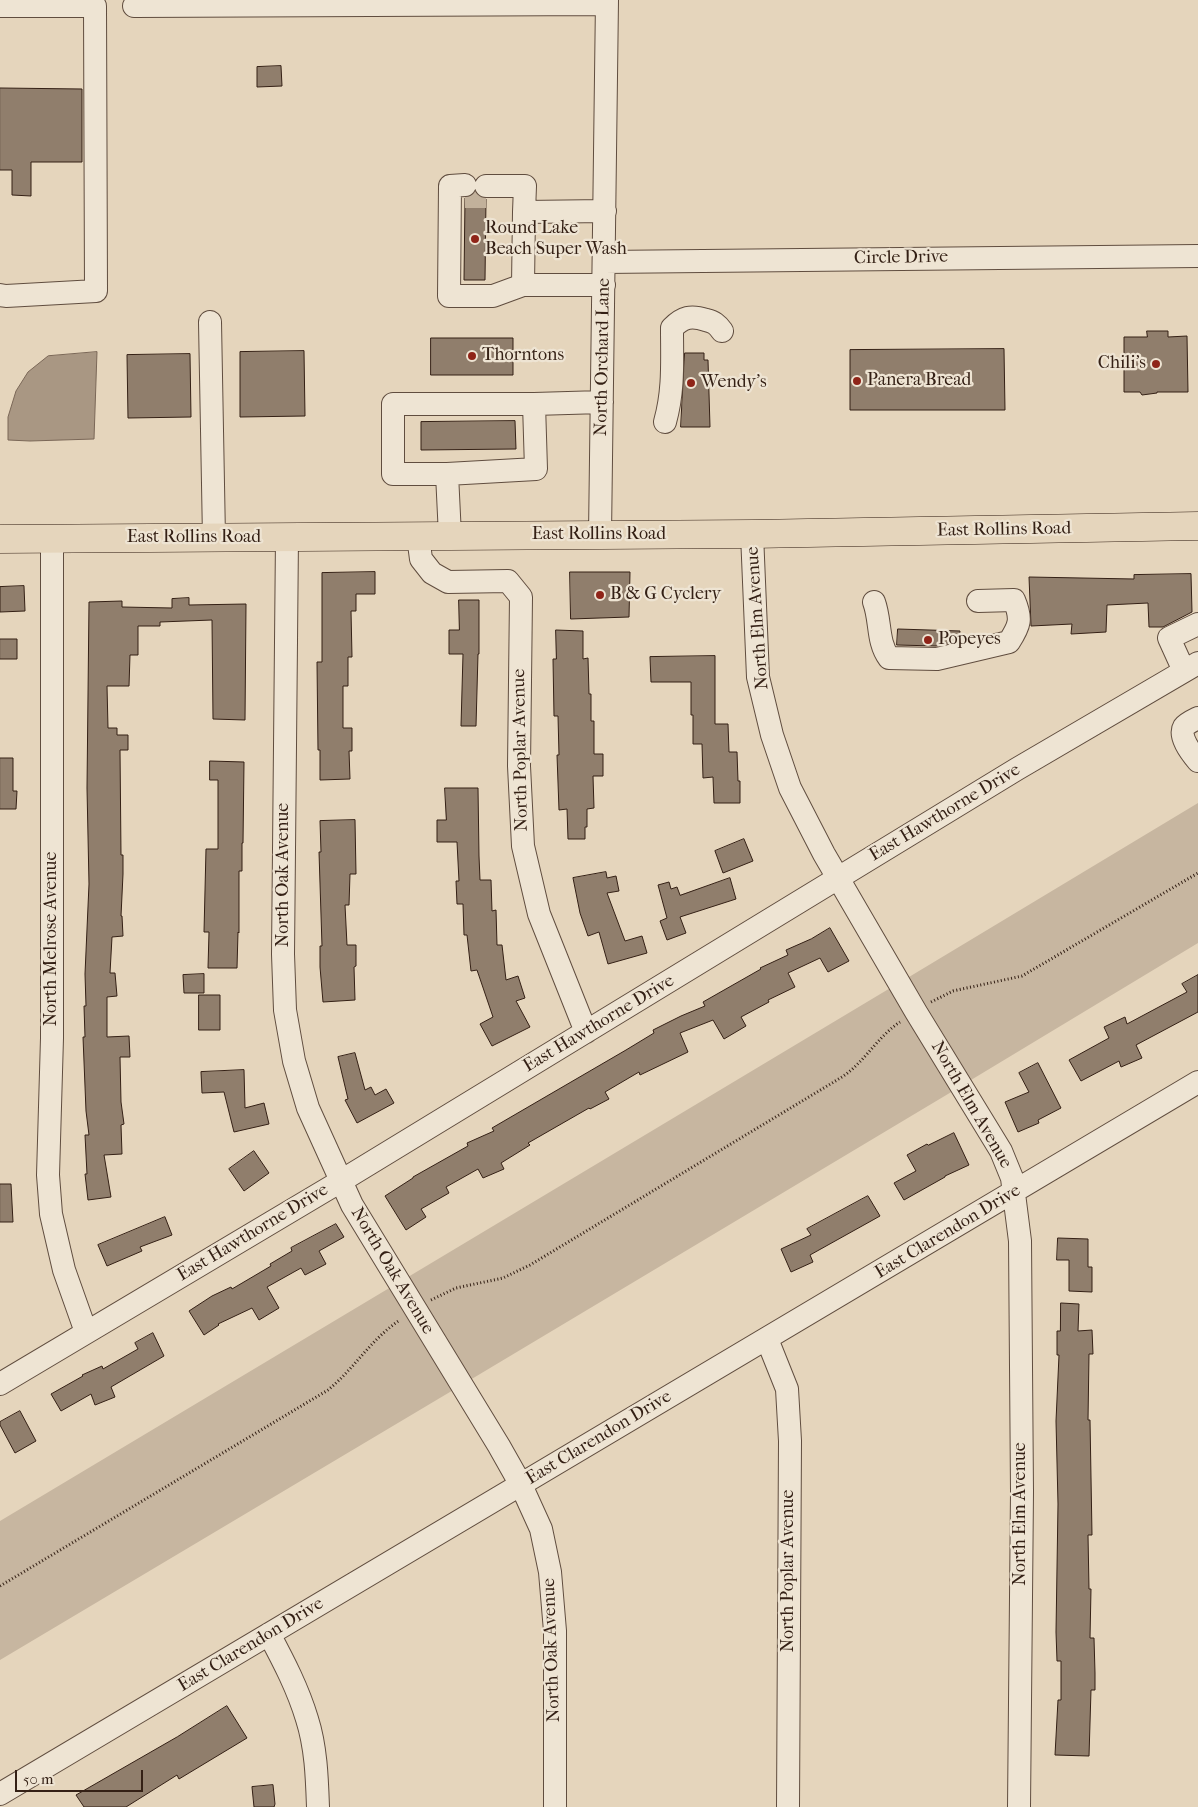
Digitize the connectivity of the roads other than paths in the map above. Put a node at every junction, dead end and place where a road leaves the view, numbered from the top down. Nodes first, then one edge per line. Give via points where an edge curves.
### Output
1 (607, 2) edge
2 (0, 6) edge
3 (134, 6) dead end
4 (524, 204) junction
5 (605, 210) junction
6 (1198, 256) edge
7 (604, 262) junction
8 (523, 285) junction
9 (604, 285) junction
10 (2, 297) edge
11 (210, 322) dead end
12 (722, 331) dead end
13 (602, 402) junction
14 (534, 404) junction
15 (665, 422) dead end
16 (447, 474) junction
17 (1198, 526) edge
18 (752, 534) junction
19 (600, 535) junction
20 (418, 536) junction
21 (450, 536) junction
22 (287, 537) junction
23 (214, 538) junction
24 (0, 539) edge
25 (52, 539) junction
26 (978, 601) dead end
27 (874, 602) dead end
28 (1198, 624) edge
29 (1191, 667) edge
30 (1198, 718) edge
31 (1198, 761) edge
32 (839, 878) junction
33 (586, 1032) junction
34 (1198, 1082) edge
35 (341, 1181) junction
36 (1014, 1192) junction
37 (86, 1332) junction
38 (767, 1339) junction
39 (0, 1384) edge
40 (521, 1485) junction
41 (269, 1634) junction
42 (6, 1793) edge
43 (318, 1807) edge
44 (555, 1807) edge
45 (788, 1807) edge
46 (1019, 1807) edge

1 - 3 street
1 - 5 street, North Orchard Lane
2 - 10 street via 95,6 96,292
4 - 5 street
4 - 8 street
4 - 8 street via 525,186 471,192 450,296 492,296
5 - 7 street, North Orchard Lane
6 - 7 street, Circle Drive
7 - 9 street, North Orchard Lane
8 - 9 street
9 - 13 street, North Orchard Lane
11 - 23 street
12 - 15 street via 717,324 697,316 689,316 672,328 672,390
13 - 14 street
13 - 19 street, North Orchard Lane
14 - 16 street via 536,469
14 - 16 street via 393,404 393,474
16 - 21 street
17 - 18 main road, East Rollins Road
18 - 19 main road, East Rollins Road
18 - 32 street, North Elm Avenue via 758,677 772,735 790,788
19 - 21 main road, East Rollins Road
20 - 21 main road, East Rollins Road
20 - 22 main road, East Rollins Road
20 - 33 street, North Poplar Avenue via 421,559 432,574 448,582 508,581 521,597 518,766 523,846 539,914
22 - 23 main road, East Rollins Road
22 - 35 street, North Oak Avenue via 285,1010 294,1061 308,1108
23 - 25 main road, East Rollins Road
24 - 25 main road, East Rollins Road
25 - 37 street, North Melrose Avenue via 52,1038 48,1175 51,1214 64,1270
26 - 27 street via 1014,600 1020,613 1019,627 1008,642 937,659 889,658 883,649
28 - 29 street via 1169,638
29 - 32 street, East Hawthorne Drive
30 - 31 street via 1184,726 1182,732
32 - 33 street, East Hawthorne Drive
32 - 36 street, North Elm Avenue via 1000,1151 1012,1178
33 - 35 street, East Hawthorne Drive
34 - 36 street, East Clarendon Drive
35 - 37 street, East Hawthorne Drive
35 - 40 street, North Oak Avenue via 352,1205
36 - 38 street, East Clarendon Drive
36 - 46 street, North Elm Avenue via 1020,1241
37 - 39 street, East Hawthorne Drive
38 - 40 street, East Clarendon Drive
38 - 45 street, North Poplar Avenue via 787,1389 790,1441
40 - 41 street, East Clarendon Drive
40 - 44 street, North Oak Avenue via 541,1529 550,1572 555,1631
41 - 42 street, East Clarendon Drive
41 - 43 street via 290,1674 307,1720 317,1772

